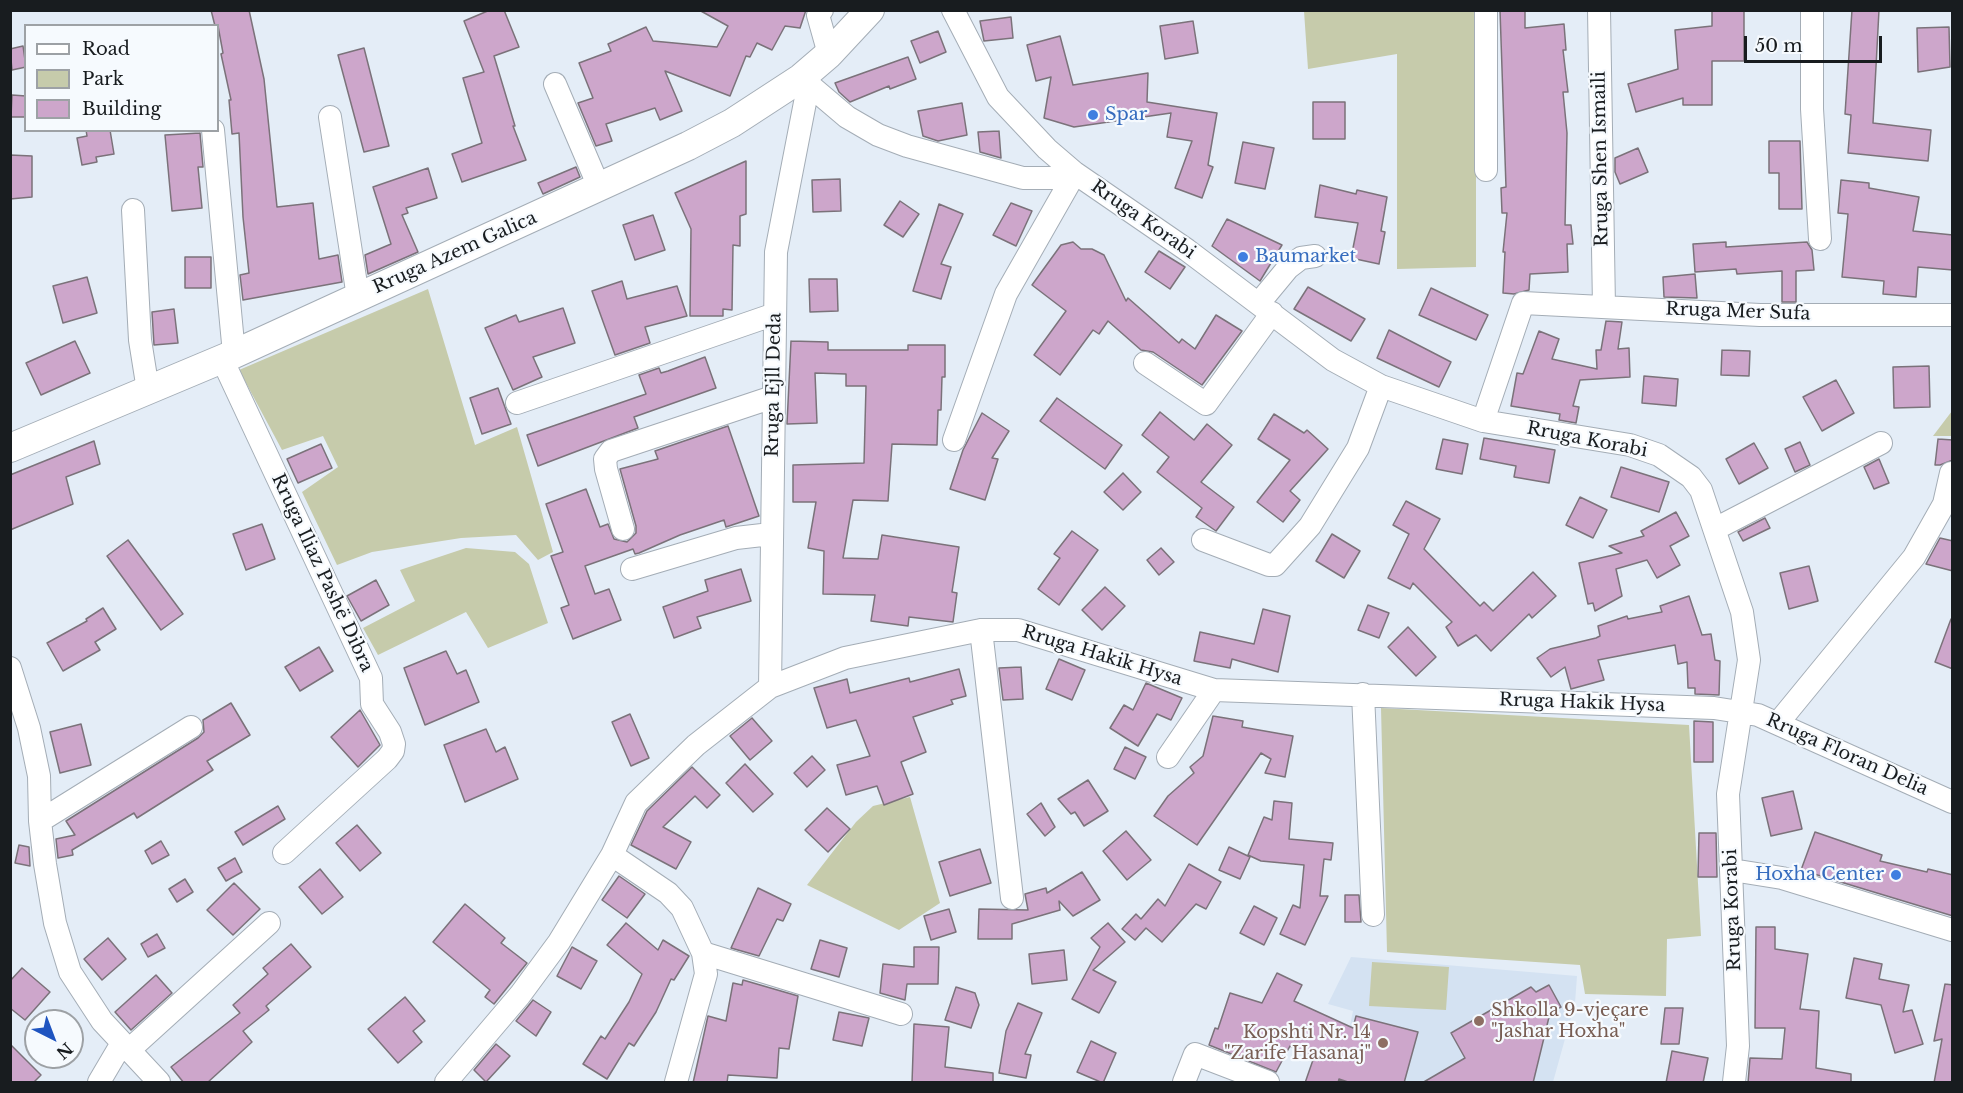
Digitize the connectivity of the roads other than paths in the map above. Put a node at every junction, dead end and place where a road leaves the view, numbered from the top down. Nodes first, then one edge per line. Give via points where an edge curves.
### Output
1 (822, 10) edge
2 (870, 10) edge
3 (953, 10) edge
4 (1486, 10) edge
5 (1599, 10) edge
6 (1812, 10) edge
7 (829, 54) junction
8 (805, 82) junction
9 (555, 84) dead end
10 (330, 117) dead end
11 (213, 132) edge
12 (1486, 170) dead end
13 (1075, 173) junction
14 (599, 187) junction
15 (132, 210) dead end
16 (1820, 239) dead end
17 (1315, 256) dead end
18 (358, 297) junction
19 (1604, 307) junction
20 (1265, 308) junction
21 (775, 314) junction
22 (1953, 315) edge
23 (228, 356) junction
24 (1145, 363) dead end
25 (1380, 386) junction
26 (148, 390) junction
27 (773, 397) junction
28 (517, 404) dead end
29 (1483, 421) junction
30 (954, 440) dead end
31 (1881, 443) dead end
32 (10, 448) edge
33 (1951, 473) dead end
34 (623, 529) dead end
35 (1715, 529) junction
36 (771, 534) junction
37 (1203, 540) dead end
38 (632, 569) dead end
39 (981, 630) junction
40 (10, 669) edge
41 (770, 687) junction
42 (1214, 690) junction
43 (1363, 693) junction
44 (1741, 712) junction
45 (1778, 723) junction
46 (191, 727) dead end
47 (1168, 757) dead end
48 (1953, 802) edge
49 (40, 821) junction
50 (284, 853) dead end
51 (612, 855) junction
52 (1732, 870) junction
53 (1012, 898) dead end
54 (1373, 915) dead end
55 (269, 924) dead end
56 (1953, 930) edge
57 (703, 952) junction
58 (901, 1014) dead end
59 (125, 1047) junction
60 (99, 1083) edge
61 (159, 1083) edge
62 (446, 1083) edge
63 (676, 1083) edge
64 (1184, 1083) edge
65 (1268, 1083) edge
66 (1734, 1083) edge

1 - 7 street via 818,15
2 - 7 main road, Rruga Azem Galica
3 - 13 street, Rruga Korabi via 998,97 1022,125
4 - 12 street
5 - 19 street, Rruga Shen Ismaili
6 - 16 street via 1812,109
7 - 8 main road, Rruga Azem Galica
8 - 13 street via 847,117 907,146 1023,178
8 - 14 main road, Rruga Azem Galica via 732,123
8 - 21 street, Rruga Ejll Deda via 776,252
9 - 14 street
10 - 18 street
11 - 23 street, Rruga Iliaz Pashë Dibra
13 - 20 street, Rruga Korabi
13 - 30 street via 1006,294
14 - 18 main road, Rruga Azem Galica
15 - 26 street via 140,340
17 - 20 street via 1301,258 1288,268
18 - 23 main road, Rruga Azem Galica
19 - 22 street, Rruga Mer Sufa via 1760,315
19 - 29 street, Rruga Mer Sufa via 1523,303
20 - 24 street via 1206,404
20 - 25 street, Rruga Korabi via 1333,360
21 - 27 street, Rruga Ejll Deda
21 - 28 street
23 - 26 main road, Rruga Azem Galica
23 - 50 street, Rruga Iliaz Pashë Dibra via 371,678 372,704 394,744 387,759
25 - 29 street, Rruga Korabi
25 - 37 street via 1358,448 1310,526 1275,565
26 - 32 main road, Rruga Azem Galica
27 - 34 street via 611,451 605,459 606,469
27 - 36 street, Rruga Ejll Deda
29 - 35 street, Rruga Korabi via 1630,445 1659,455 1691,477 1701,490
31 - 35 street
33 - 45 street via 1944,504 1914,557
35 - 44 street, Rruga Korabi via 1748,642
36 - 38 street via 736,538
36 - 41 street, Rruga Ejll Deda
39 - 41 street, Rruga Hakik Hysa via 845,658
39 - 42 street, Rruga Hakik Hysa via 1018,630
39 - 53 street
40 - 49 street via 39,776
41 - 51 street, Rruga Hakik Hysa via 696,745 636,802
42 - 43 street, Rruga Hakik Hysa
42 - 47 street
43 - 44 street, Rruga Hakik Hysa
43 - 54 street
44 - 45 street, Rruga Floran Delia
44 - 52 street, Rruga Korabi via 1728,794
45 - 48 street, Rruga Floran Delia
46 - 49 street
49 - 59 street via 55,923 70,972 102,1021
51 - 57 street via 675,901
51 - 62 street, Rruga Hakik Hysa via 559,942
52 - 56 street via 1782,878
52 - 66 street, Rruga Korabi via 1738,1046
55 - 59 street
57 - 58 street
57 - 63 street via 706,974
59 - 60 street
59 - 61 street
64 - 65 street via 1195,1054

